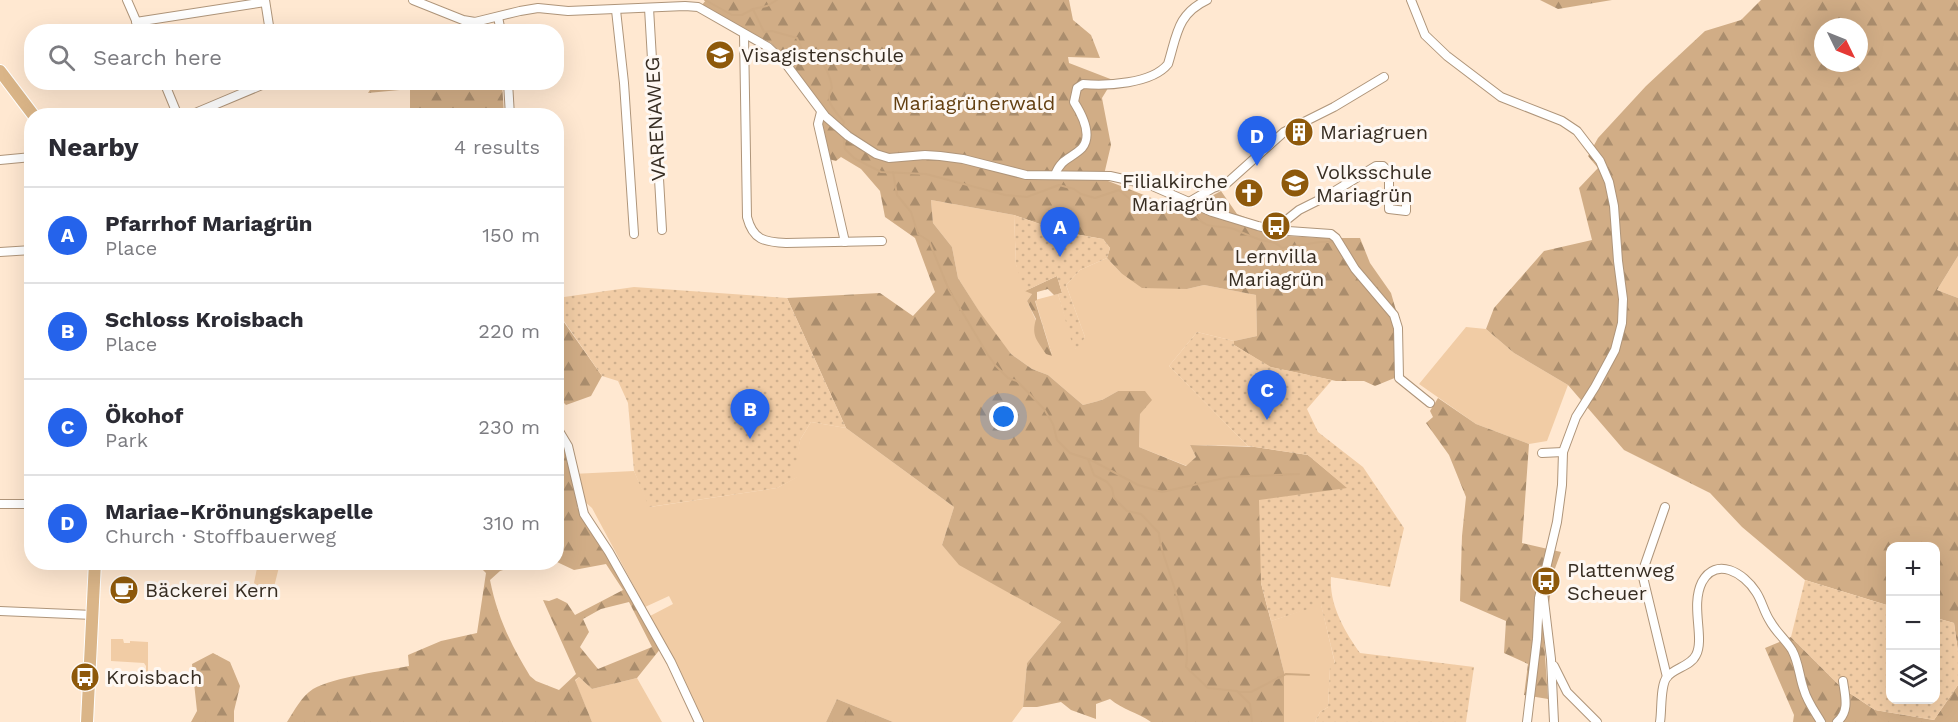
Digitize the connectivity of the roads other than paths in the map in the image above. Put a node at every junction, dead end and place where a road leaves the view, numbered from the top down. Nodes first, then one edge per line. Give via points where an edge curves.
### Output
1 (127, 0) edge
2 (413, 0) edge
3 (625, 0) edge
4 (1207, 0) edge
5 (1411, 0) edge
6 (265, 1) edge
7 (700, 3) edge
8 (649, 8) junction
9 (618, 10) junction
10 (498, 17) junction
11 (136, 22) joint
12 (269, 24) edge
13 (499, 24) edge
14 (744, 34) junction
15 (0, 71) edge
16 (1384, 77) dead end
17 (167, 90) edge
18 (250, 90) edge
19 (508, 90) edge
20 (29, 108) edge
21 (174, 108) edge
22 (207, 108) edge
23 (510, 108) edge
24 (821, 112) junction
25 (24, 158) edge
26 (0, 160) edge
27 (1055, 175) junction
28 (1406, 197) dead end
29 (1189, 202) junction
30 (662, 230) dead end
31 (1274, 230) junction
32 (634, 234) dead end
33 (882, 241) dead end
34 (845, 242) junction
35 (24, 250) edge
36 (0, 252) edge
37 (1430, 403) dead end
38 (564, 439) edge
39 (1563, 452) junction
40 (1542, 453) dead end
41 (0, 504) edge
42 (24, 504) edge
43 (1665, 507) dead end
44 (95, 570) edge
45 (1542, 586) junction
46 (0, 611) edge
47 (93, 615) junction
48 (1551, 659) junction
49 (1667, 677) junction
50 (1843, 681) dead end
51 (87, 722) edge
52 (699, 722) edge
53 (1527, 722) edge
54 (1554, 722) edge
55 (1597, 722) edge
56 (1660, 722) edge
57 (1821, 722) edge
58 (1837, 722) edge

1 - 11 street
2 - 10 street via 468,21
3 - 9 street
4 - 27 street via 1183,18 1168,64 1157,73 1131,81 1083,84 1077,88 1074,102 1083,117 1086,139 1081,148 1059,164
5 - 39 street via 1421,30 1433,45 1501,97 1567,124 1600,161 1610,182 1622,323 1615,350 1576,417
6 - 11 street
6 - 12 street
7 - 8 street
7 - 14 street
8 - 9 street
8 - 30 street, VARENAWEG
9 - 10 street via 538,8
9 - 32 street
10 - 13 street
14 - 24 street via 778,56
14 - 34 street via 747,217 753,232 770,242
15 - 20 main road
16 - 29 street via 1284,132 1227,183
17 - 21 street
18 - 22 street
19 - 23 street
24 - 27 street via 848,136 889,158 940,156 1026,175
24 - 34 street via 818,124
25 - 26 street
27 - 29 street via 1110,176 1150,185
28 - 31 street via 1406,210 1389,209 1389,172 1376,166 1299,210
29 - 31 street
31 - 37 street via 1331,234 1336,238 1355,269 1394,315 1399,378
33 - 34 street
35 - 36 street
38 - 52 street via 584,513 671,662
39 - 40 street
39 - 45 street via 1557,522
41 - 42 street
43 - 49 street via 1642,573
44 - 47 main road
45 - 48 street
45 - 53 street
46 - 47 street
47 - 51 main road
48 - 54 street
48 - 55 street via 1567,692
49 - 56 street
49 - 57 street via 1696,655 1698,591 1707,575 1715,568 1724,568 1756,591 1769,620 1791,648 1804,690
50 - 58 street via 1847,705

